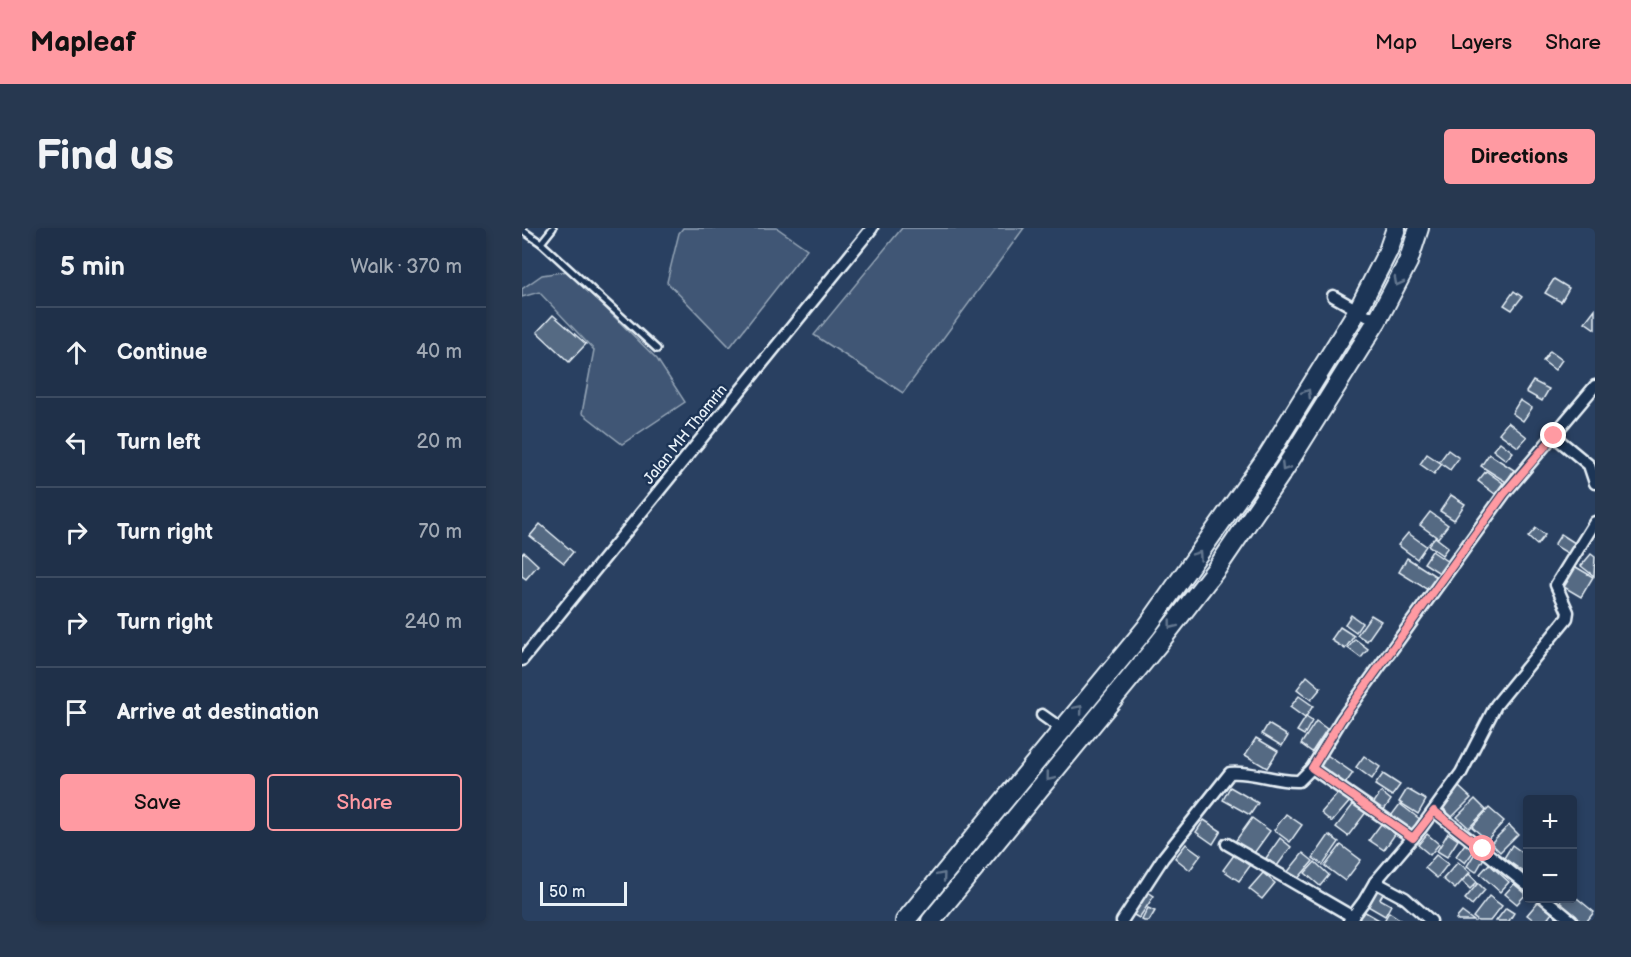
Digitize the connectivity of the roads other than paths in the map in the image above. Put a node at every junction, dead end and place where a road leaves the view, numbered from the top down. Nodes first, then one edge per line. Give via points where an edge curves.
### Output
1 (553, 228) edge
2 (872, 228) edge
3 (1396, 228) edge
4 (1419, 228) edge
5 (522, 230) edge
6 (541, 243) junction
7 (1333, 296) dead end
8 (1358, 310) junction
9 (1377, 321) junction
10 (657, 349) dead end
11 (1595, 386) edge
12 (1554, 436) junction
13 (1592, 465) edge
14 (1595, 483) edge
15 (1595, 522) edge
16 (522, 660) edge
17 (1042, 715) dead end
18 (1063, 730) junction
19 (1079, 741) junction
20 (1312, 768) junction
21 (1434, 811) junction
22 (1413, 838) junction
23 (1227, 844) dead end
24 (1375, 882) junction
25 (1523, 882) edge
26 (1550, 903) edge
27 (1351, 919) edge
28 (905, 921) edge
29 (931, 921) edge
30 (1122, 921) edge
31 (1431, 921) edge
32 (1572, 921) edge

1 - 6 lane
2 - 16 street, Jalan MH Thamrin
3 - 8 highway
4 -> 9 highway via 1408,262
5 - 6 lane
6 - 10 lane
7 - 8 street
8 - 9 street
18 -> 8 highway via 1146,628 1260,467
9 -> 19 highway via 1285,468 1216,568
11 - 12 street
12 - 13 street
12 - 20 street via 1504,494 1341,720
13 - 14 street
15 - 21 street via 1556,585 1568,615 1496,705 1461,773
17 - 18 street
18 - 19 street
28 -> 18 highway
19 -> 29 highway
20 - 22 street
20 - 30 street via 1299,781 1230,773 1164,858
21 - 22 street
21 - 25 street
22 - 24 street
23 - 27 street
24 - 27 street
24 - 31 street via 1405,898
26 - 32 street

